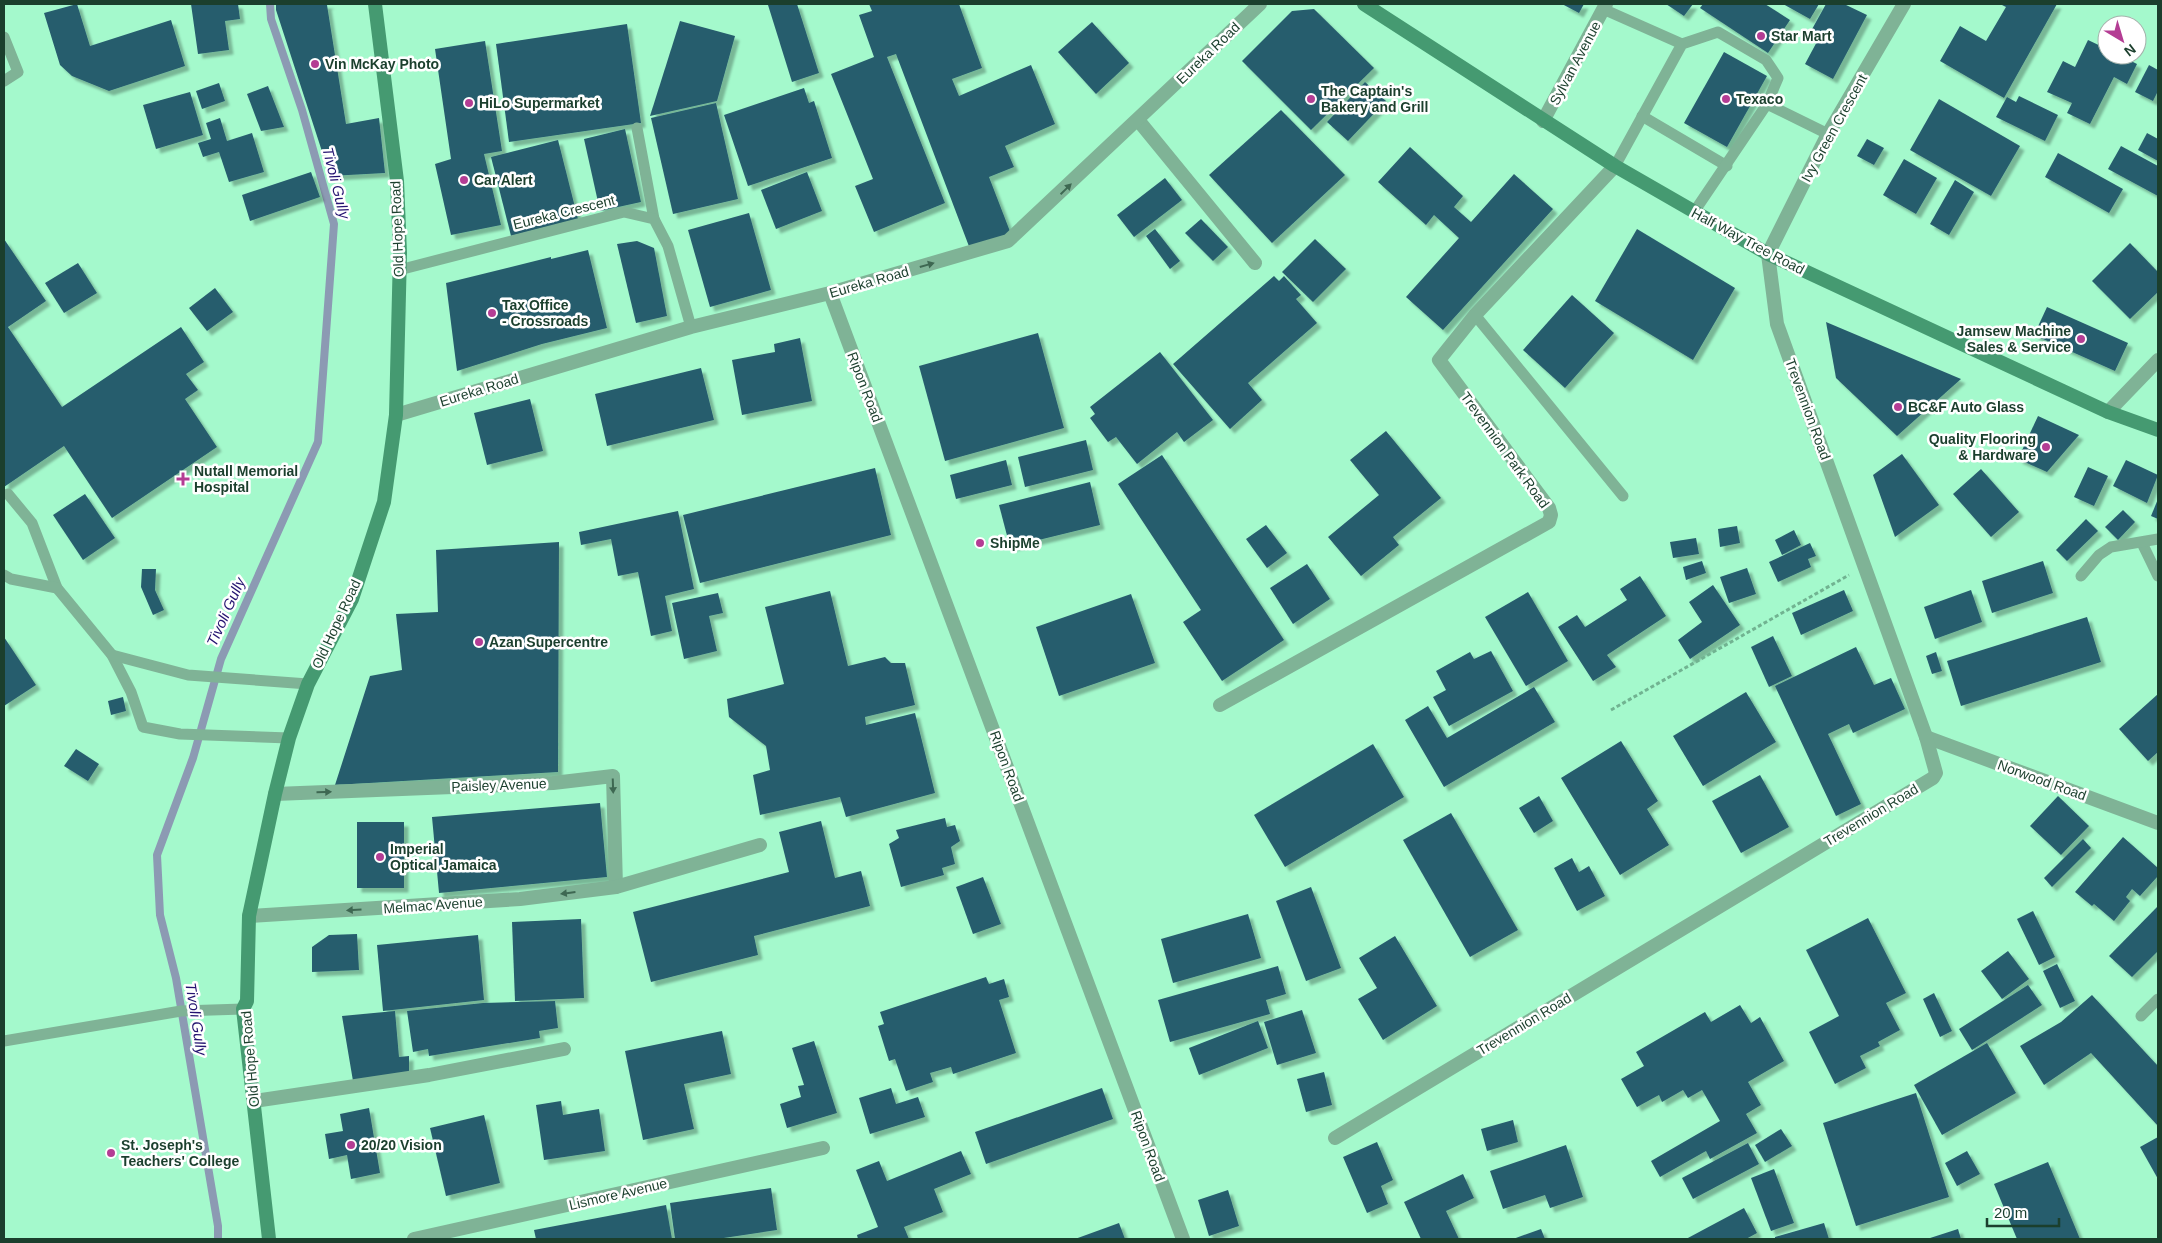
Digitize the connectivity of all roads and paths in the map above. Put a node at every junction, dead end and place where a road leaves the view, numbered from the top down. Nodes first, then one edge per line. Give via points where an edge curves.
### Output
1 (375, 4) edge
2 (1260, 4) edge
3 (1364, 4) edge
4 (1904, 4) edge
5 (1605, 6) edge
6 (4, 37) edge
7 (1682, 44) junction
8 (4, 81) edge
9 (1767, 104) junction
10 (1642, 116) junction
11 (1138, 120) junction
12 (1544, 121) junction
13 (637, 128) dead end
14 (1828, 134) junction
15 (1614, 166) junction
16 (1727, 166) junction
17 (1694, 212) junction
18 (654, 220) junction
19 (1768, 254) junction
20 (1255, 263) dead end
21 (399, 270) junction
22 (830, 293) junction
23 (1475, 315) junction
24 (691, 327) junction
25 (2158, 360) edge
26 (2108, 412) junction
27 (396, 415) junction
28 (2158, 430) edge
29 (8, 494) dead end
30 (1623, 496) dead end
31 (2158, 539) edge
32 (2142, 543) junction
33 (1864, 566) junction
34 (4, 575) edge
35 (2081, 576) dead end
36 (2158, 576) edge
37 (56, 588) junction
38 (112, 655) junction
39 (308, 684) junction
40 (1220, 705) dead end
41 (1611, 710) dead end
42 (1926, 737) junction
43 (289, 738) junction
44 (275, 794) junction
45 (2158, 823) edge
46 (760, 845) dead end
47 (616, 887) junction
48 (250, 916) junction
49 (2158, 999) edge
50 (243, 1009) junction
51 (2141, 1016) dead end
52 (4, 1041) edge
53 (564, 1049) dead end
54 (254, 1101) junction
55 (1335, 1138) dead end
56 (823, 1148) dead end
57 (269, 1239) edge
58 (414, 1239) edge
59 (1183, 1239) edge

1 - 21 main road, Old Hope Road via 397,181
2 - 11 street, Eureka Road
3 - 12 main road, Half Way Tree Road
4 - 14 street, Ivy Green Crescent
5 - 7 lane
5 - 12 street, Sylvan Avenue
6 - 8 lane via 18,72
7 - 9 lane via 1718,32 1766,60 1778,78
7 - 10 lane
9 - 14 lane
9 - 16 lane
10 - 15 lane
10 - 16 lane
11 - 20 street
22 -> 11 street, Eureka Road via 1008,241
12 - 15 main road, Half Way Tree Road
13 - 18 lane
14 - 19 street, Ivy Green Crescent
15 - 17 main road, Half Way Tree Road
15 - 23 street, Trevennion Park Road
16 - 17 lane
17 - 19 main road, Half Way Tree Road
18 - 21 lane, Eureka Crescent via 624,212
18 - 24 lane via 668,246
19 - 26 main road, Half Way Tree Road
19 - 33 street, Trevennion Road via 1777,324
21 - 27 main road, Old Hope Road
22 - 24 street, Eureka Road
22 - 59 street, Ripon Road
23 - 30 lane
23 - 40 street, Trevennion Park Road via 1439,360 1549,508 1549,522
24 - 27 street, Eureka Road
25 - 26 street
26 - 28 main road, Half Way Tree Road
27 - 39 main road, Old Hope Road via 381,510 352,598
29 - 37 lane via 32,523
31 - 32 lane
32 - 35 lane via 2110,547
32 - 36 lane
33 - 41 path
33 - 42 street, Trevennion Road
34 - 37 lane
37 - 38 lane
38 - 39 lane via 188,675
38 - 43 lane via 131,692 142,727 180,734
39 - 43 main road, Old Hope Road
42 - 45 street, Norwood Road
42 - 55 street, Trevennion Road via 1936,769 1934,778
43 - 44 main road, Old Hope Road
44 -> 47 street, Paisley Avenue via 543,783 613,776
44 - 48 main road, Old Hope Road
46 - 47 street, Melmac Avenue
47 -> 48 street, Melmac Avenue via 520,899
48 - 50 main road, Old Hope Road via 247,1002
49 - 51 lane
50 - 52 lane via 181,1011
50 - 54 main road, Old Hope Road
53 - 54 street via 429,1075
54 - 57 main road, Old Hope Road
56 - 58 street, Lismore Avenue

